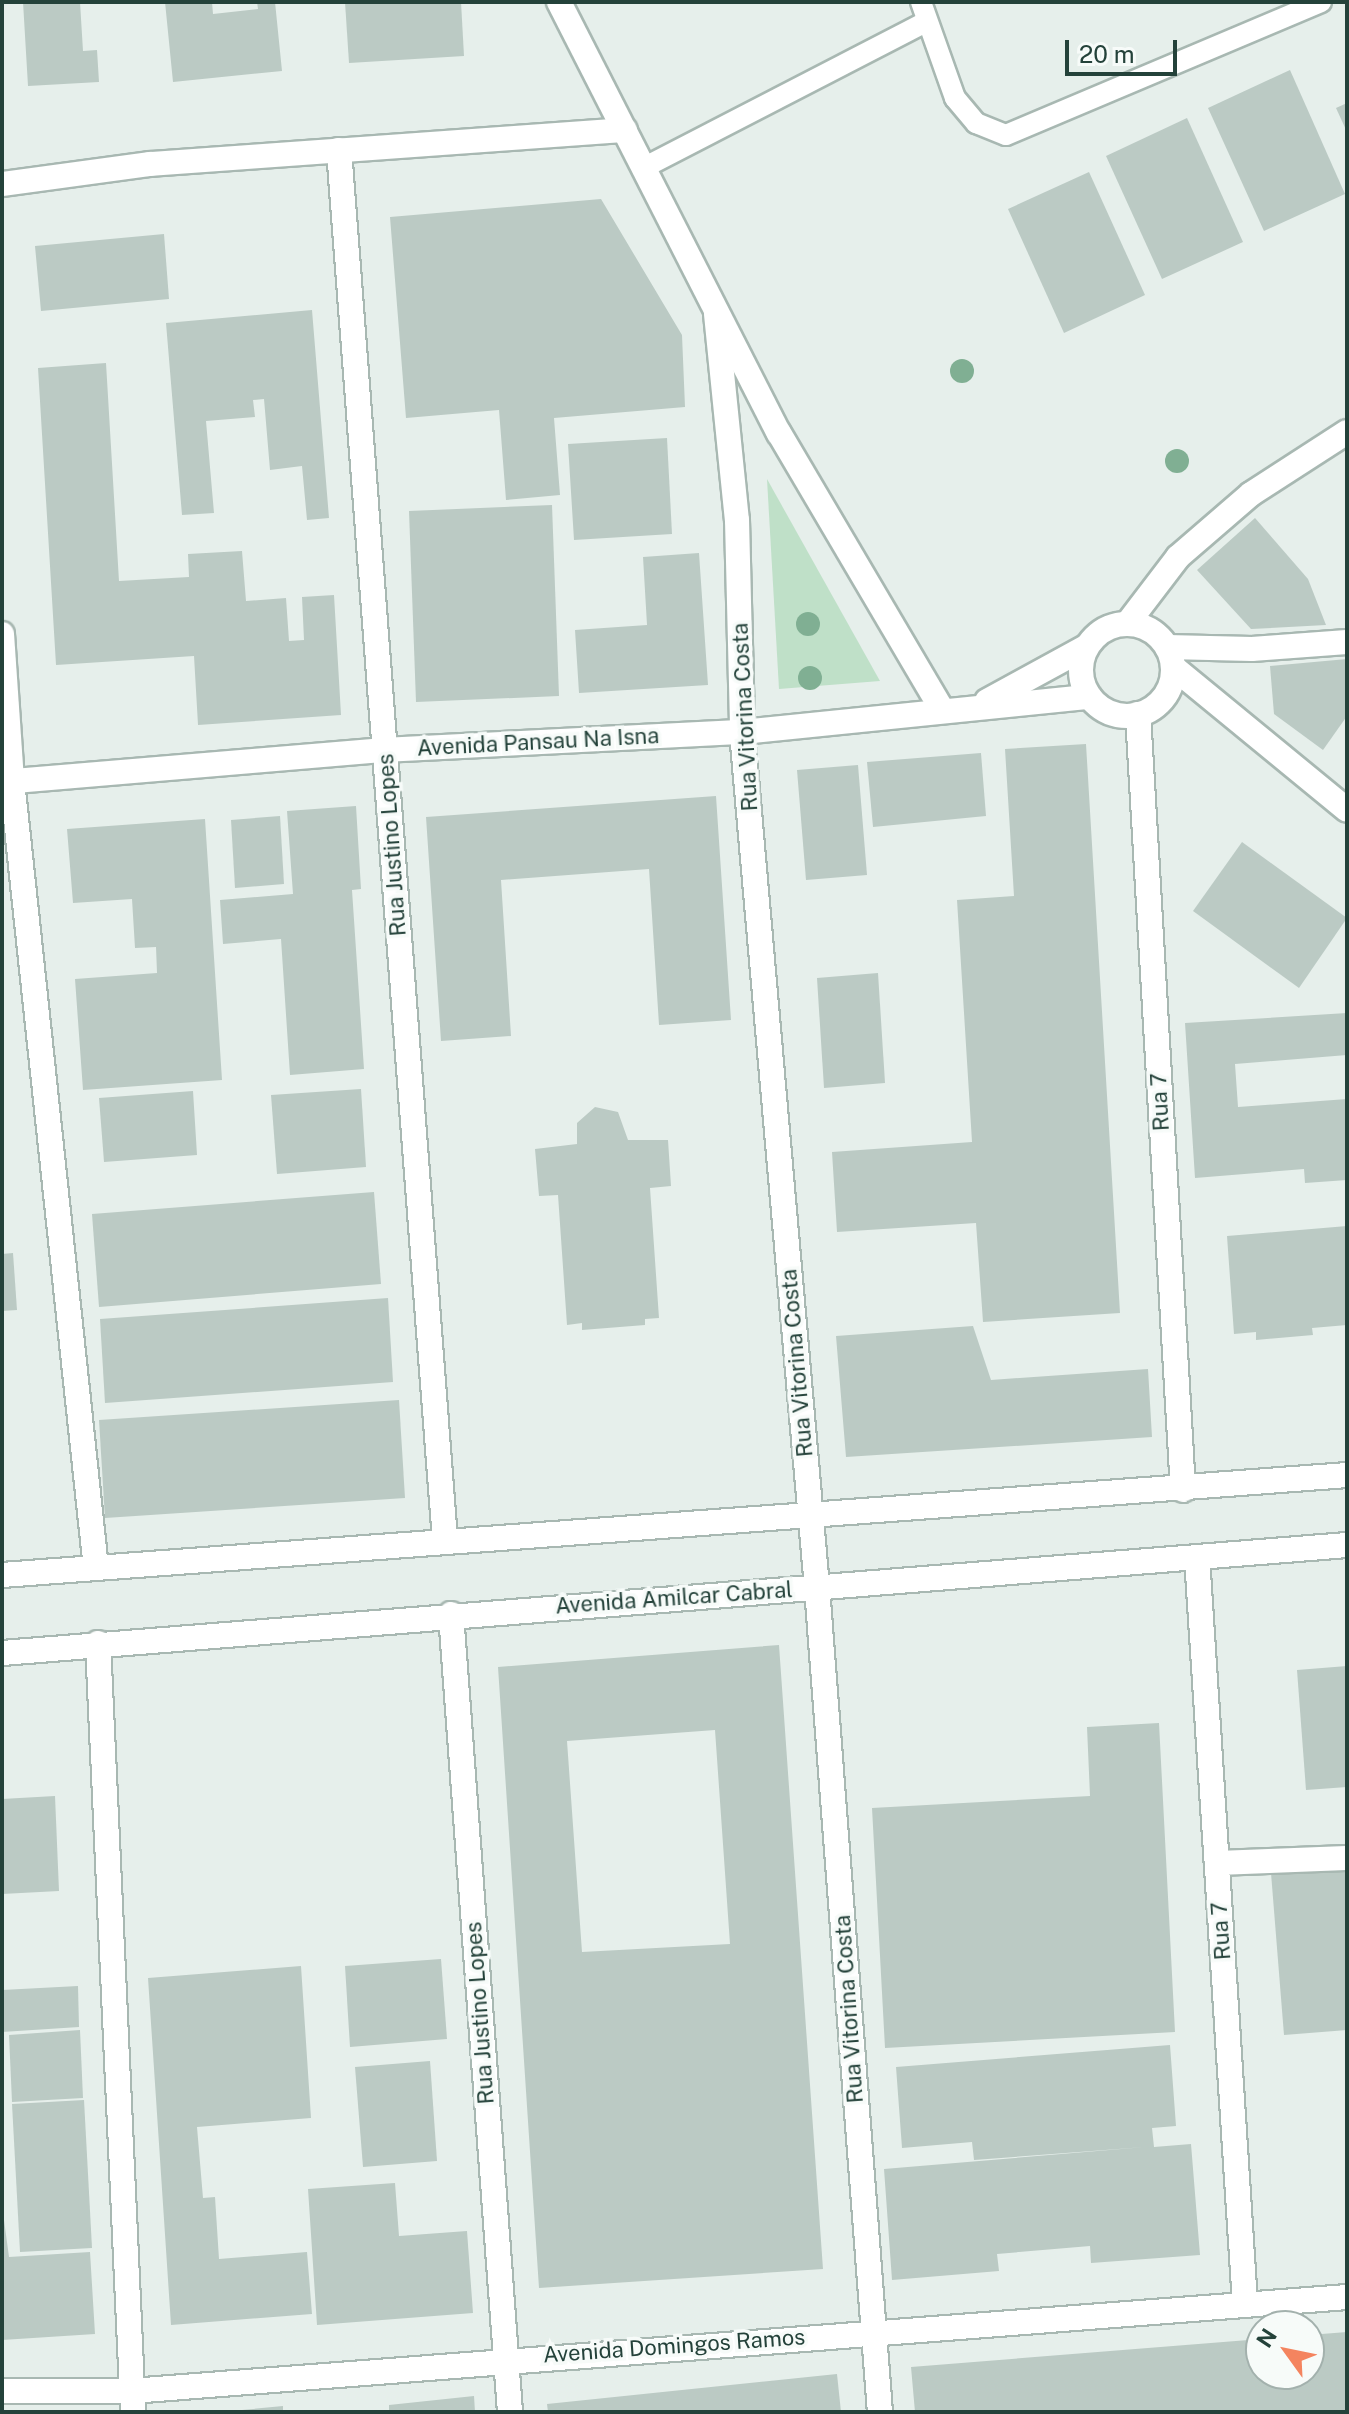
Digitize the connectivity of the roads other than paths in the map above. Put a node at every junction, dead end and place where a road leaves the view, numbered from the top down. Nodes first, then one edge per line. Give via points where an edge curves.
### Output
1 (559, 2) edge
2 (1321, 2) edge
3 (923, 12) edge
4 (625, 130) junction
5 (339, 150) junction
6 (645, 167) junction
7 (2, 184) edge
8 (716, 314) junction
9 (1347, 432) edge
10 (1127, 624) junction
11 (2, 634) edge
12 (1347, 642) edge
13 (1086, 647) junction
14 (1170, 657) junction
15 (1089, 697) junction
16 (978, 705) junction
17 (941, 708) junction
18 (1138, 714) junction
19 (742, 732) junction
20 (385, 750) junction
21 (7, 781) edge
22 (1347, 810) edge
23 (1347, 1475) edge
24 (1183, 1490) junction
25 (811, 1514) junction
26 (445, 1539) junction
27 (1347, 1545) edge
28 (1197, 1557) junction
29 (96, 1568) junction
30 (2, 1575) edge
31 (817, 1588) junction
32 (451, 1614) junction
33 (98, 1643) junction
34 (2, 1653) edge
35 (1347, 1858) edge
36 (1217, 1863) junction
37 (1347, 2297) edge
38 (1245, 2304) junction
39 (874, 2332) junction
40 (506, 2359) junction
41 (2, 2391) edge
42 (132, 2402) edge
43 (510, 2412) edge
44 (880, 2412) edge

1 - 4 street
2 - 3 lane via 1006,135 976,123 955,98
3 - 6 lane
4 - 5 street
4 - 6 street
5 - 7 street via 150,164
5 - 20 street, Rua Justino Lopes
6 - 8 street
8 - 17 street
8 - 19 street, Rua Vitorina Costa via 737,520
9 - 10 street via 1251,494 1178,557
10 - 13 street via 1098,633
10 - 14 street via 1158,635
11 - 21 street
12 - 14 street
13 - 15 street via 1081,681
13 - 16 street, Avenida Pansau Na Isna
14 - 18 street via 1166,693
14 - 22 street
15 - 16 street, Avenida Pansau Na Isna
15 - 18 street via 1111,713
16 - 17 street, Avenida Pansau Na Isna
17 - 19 street, Avenida Pansau Na Isna
18 - 24 street, Rua 7
19 - 20 street, Avenida Pansau Na Isna
19 - 25 street, Rua Vitorina Costa
20 - 21 street, Avenida Pansau Na Isna
20 - 26 street, Rua Justino Lopes
21 - 29 street
23 - 24 street
24 - 25 street
25 - 26 street
25 - 31 street, Rua Vitorina Costa
26 - 29 street
27 - 28 street, Avenida Amilcar Cabral
28 - 31 street, Avenida Amilcar Cabral
28 - 36 street, Rua 7
29 - 30 street
31 - 32 street, Avenida Amilcar Cabral
31 - 39 street, Rua Vitorina Costa
32 - 33 street, Avenida Amilcar Cabral
32 - 40 street, Rua Justino Lopes
33 - 34 street, Avenida Amilcar Cabral
33 - 42 street
35 - 36 street
36 - 38 street, Rua 7
37 - 38 street, Avenida Domingos Ramos
38 - 39 street, Avenida Domingos Ramos
39 - 40 street, Avenida Domingos Ramos
39 - 44 street, Rua Vitorina Costa
40 - 42 street, Avenida Domingos Ramos
40 - 43 street, Rua Justino Lopes
41 - 42 street, Avenida Domingos Ramos

